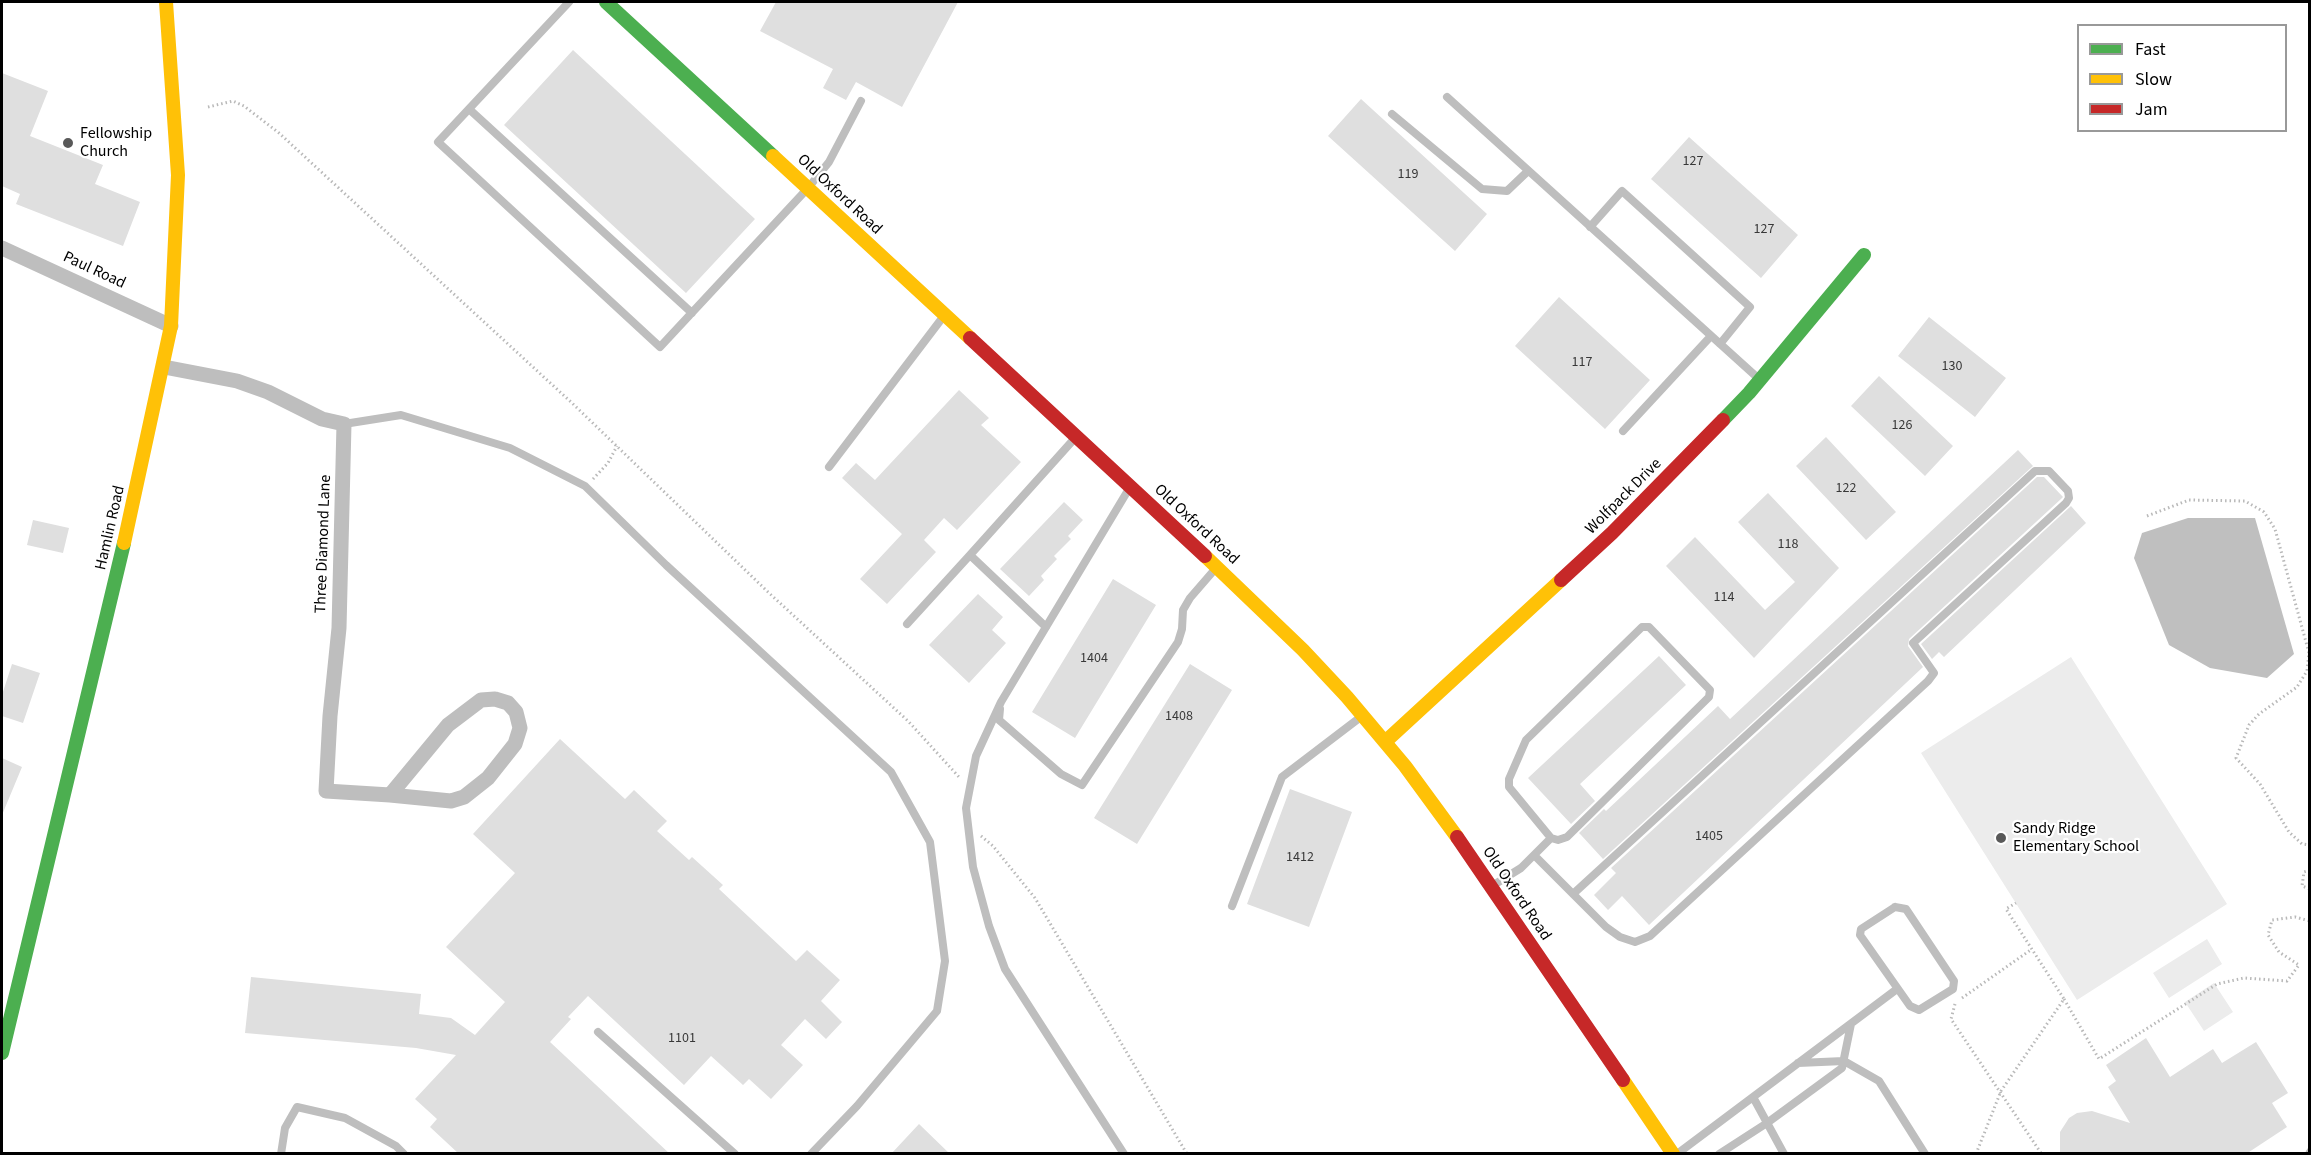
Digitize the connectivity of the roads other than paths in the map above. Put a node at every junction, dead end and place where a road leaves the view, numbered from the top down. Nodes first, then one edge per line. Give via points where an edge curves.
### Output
1 (166, 2) edge
2 (569, 2) edge
3 (606, 2) edge
4 (1447, 97) dead end
5 (861, 101) dead end
6 (469, 109) junction
7 (1392, 114) dead end
8 (1528, 171) junction
9 (808, 188) junction
10 (1590, 226) junction
11 (2, 248) edge
12 (1864, 255) dead end
13 (692, 313) junction
14 (944, 315) junction
15 (171, 326) junction
16 (1711, 336) junction
17 (1719, 344) junction
18 (164, 367) junction
19 (1760, 380) junction
20 (344, 424) junction
21 (1623, 431) dead end
22 (1077, 437) junction
23 (829, 467) dead end
24 (1131, 486) junction
25 (970, 555) junction
26 (1217, 567) junction
27 (907, 624) dead end
28 (1046, 627) junction
29 (1001, 702) junction
30 (1363, 715) junction
31 (1386, 741) junction
32 (390, 795) junction
33 (1551, 838) junction
34 (1535, 856) junction
35 (1491, 887) junction
36 (1573, 894) junction
37 (1232, 906) dead end
38 (1897, 989) junction
39 (1851, 1024) junction
40 (598, 1032) dead end
41 (2, 1053) edge
42 (1844, 1061) junction
43 (1797, 1063) junction
44 (1753, 1097) junction
45 (1767, 1123) junction
46 (281, 1154) edge
47 (404, 1154) edge
48 (735, 1154) edge
49 (811, 1154) edge
50 (1124, 1154) edge
51 (1675, 1154) edge
52 (1719, 1154) edge
53 (1784, 1154) edge
54 (1925, 1154) edge

1 - 15 street, Hamlin Road via 178,175
2 - 6 lane
3 - 9 street, Old Oxford Road
4 - 8 lane
5 - 9 lane via 829,162
6 - 13 lane
6 - 13 lane via 438,142 660,347
7 - 8 lane via 1482,189 1507,191
8 - 10 lane
9 - 13 lane
9 - 14 street, Old Oxford Road
10 - 16 lane
10 - 17 lane via 1622,191 1750,308
11 - 15 street, Paul Road
12 - 19 street, Wolfpack Drive
14 - 22 street, Old Oxford Road
14 - 23 lane
15 - 18 street, Hamlin Road
16 - 17 lane
16 - 21 lane
17 - 19 lane
18 - 20 street via 237,381 322,419
18 - 41 street, Hamlin Road
19 - 31 street, Wolfpack Drive via 1612,533
20 - 32 street, Three Diamond Lane via 339,628 326,791
20 - 49 lane via 401,415 510,448 585,486 891,772 930,842 945,961 937,1011
22 - 24 street, Old Oxford Road
22 - 25 lane
24 - 26 street, Old Oxford Road
24 - 28 lane
25 - 27 lane
25 - 28 lane
26 - 29 lane via 1190,598 1183,610 1178,642 1082,785 1061,774 999,720
26 - 30 street, Old Oxford Road
28 - 29 lane
29 - 50 lane via 976,756 968,788 967,824 973,867 989,926 1005,969
30 - 31 street, Old Oxford Road
30 - 37 lane via 1282,777
31 - 35 street, Old Oxford Road
32 - 32 street, Three Diamond Lane via 451,801 464,797 488,778 515,744 520,728 516,712 502,701 482,700 448,725
33 - 33 lane via 1509,787 1516,760 1526,740 1642,627 1649,627 1710,690 1709,697 1567,837
33 - 34 lane
34 - 35 lane
34 - 36 lane
35 - 51 street, Old Oxford Road
36 - 36 lane via 1620,937 1635,942 1650,936 1928,681 1934,673 1913,643 2066,503 2068,491 2049,471 2035,471
38 - 38 lane via 1860,935 1861,929 1895,907 1906,909 1954,981 1953,989 1919,1010 1910,1006
38 - 39 lane
39 - 42 lane
39 - 43 lane
40 - 48 lane
42 - 43 lane
42 - 45 lane via 1842,1068
42 - 54 lane via 1879,1081
43 - 44 lane
44 - 45 lane
44 - 51 lane
45 - 52 lane
45 - 53 lane
46 - 47 lane via 285,1128 297,1107 345,1118

